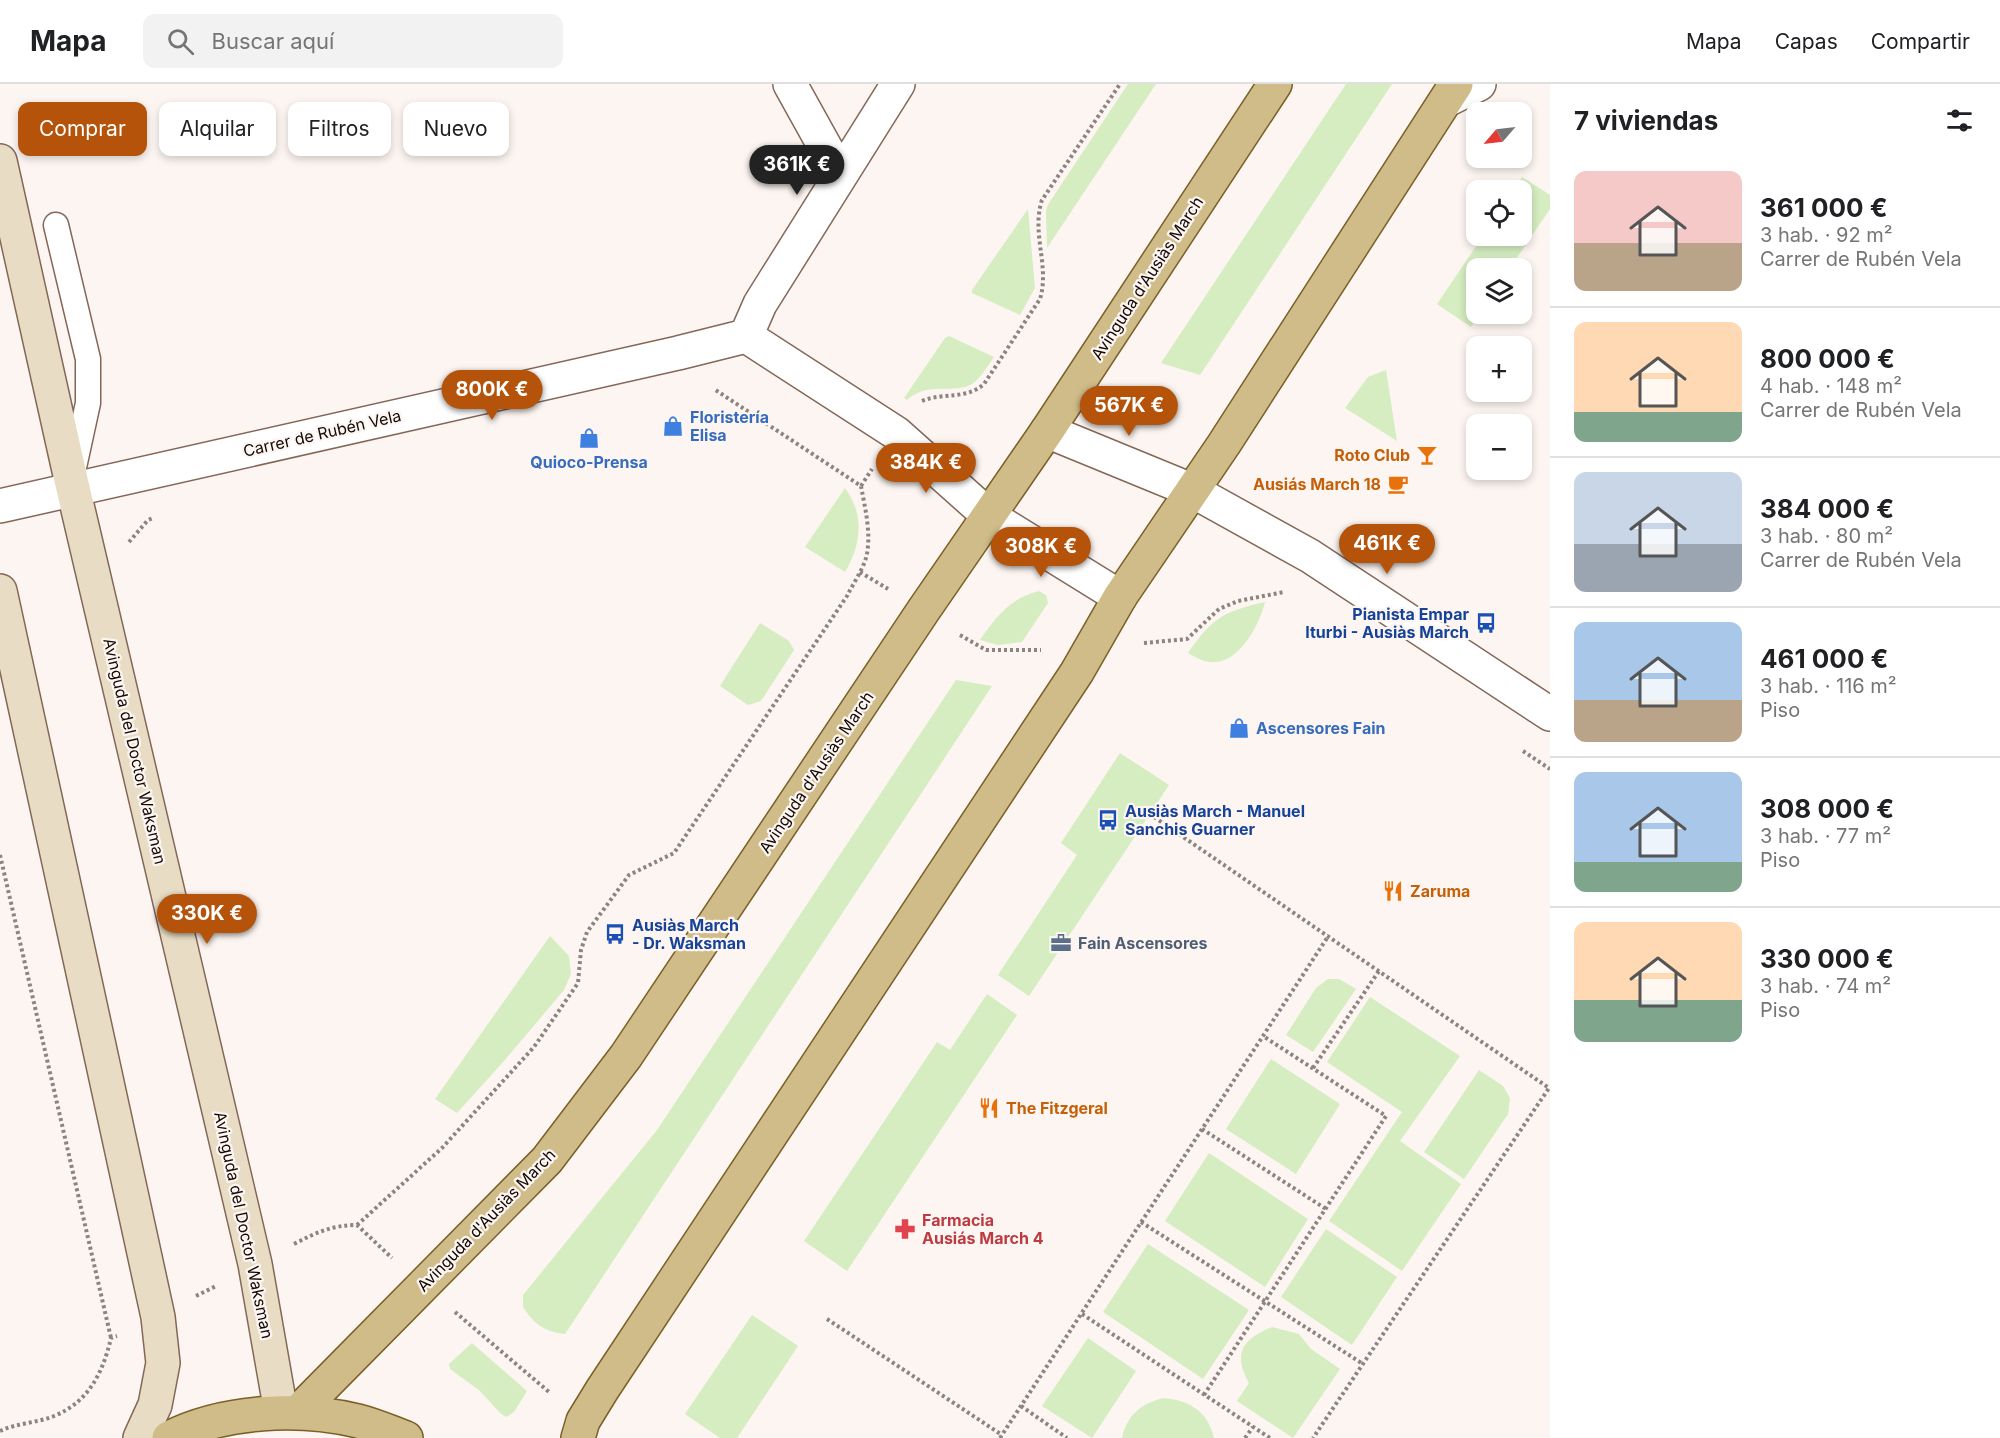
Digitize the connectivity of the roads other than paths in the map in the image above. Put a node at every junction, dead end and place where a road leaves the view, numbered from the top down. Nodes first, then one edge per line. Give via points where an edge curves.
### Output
1 (790, 84) edge
2 (898, 84) edge
3 (1275, 84) edge
4 (1479, 84) edge
5 (1452, 92) edge
6 (0, 161) edge
7 (840, 174) junction
8 (56, 225) dead end
9 (746, 336) junction
10 (1047, 430) junction
11 (73, 487) junction
12 (1191, 490) junction
13 (0, 506) edge
14 (989, 516) junction
15 (0, 591) edge
16 (1120, 597) junction
17 (1550, 714) edge
18 (290, 1412) junction
19 (140, 1438) edge
20 (169, 1438) edge
21 (406, 1438) edge
22 (578, 1438) edge

1 - 7 street
2 - 7 street
3 - 10 main road, Avinguda d'Ausiàs March
4 - 5 street
5 - 12 main road
6 - 11 main road, Avinguda del Doctor Waksman
7 - 9 street via 760,304
8 - 11 lane via 88,359 88,403 74,463
9 - 11 street, Carrer de Rubén Vela
9 - 14 street via 896,433
10 - 12 street
10 - 14 main road, Avinguda d'Ausiàs March
11 - 13 street, Carrer de Rubén Vela
11 - 18 main road, Avinguda del Doctor Waksman
12 - 16 main road
12 - 17 street via 1310,556
14 - 16 street
14 - 18 main road, Avinguda d'Ausiàs March via 633,1047 547,1160
15 - 19 main road via 158,1317 163,1363 155,1406
16 - 22 main road via 1077,672 602,1390 583,1421
18 - 20 main road via 223,1420
18 - 21 main road via 358,1421

